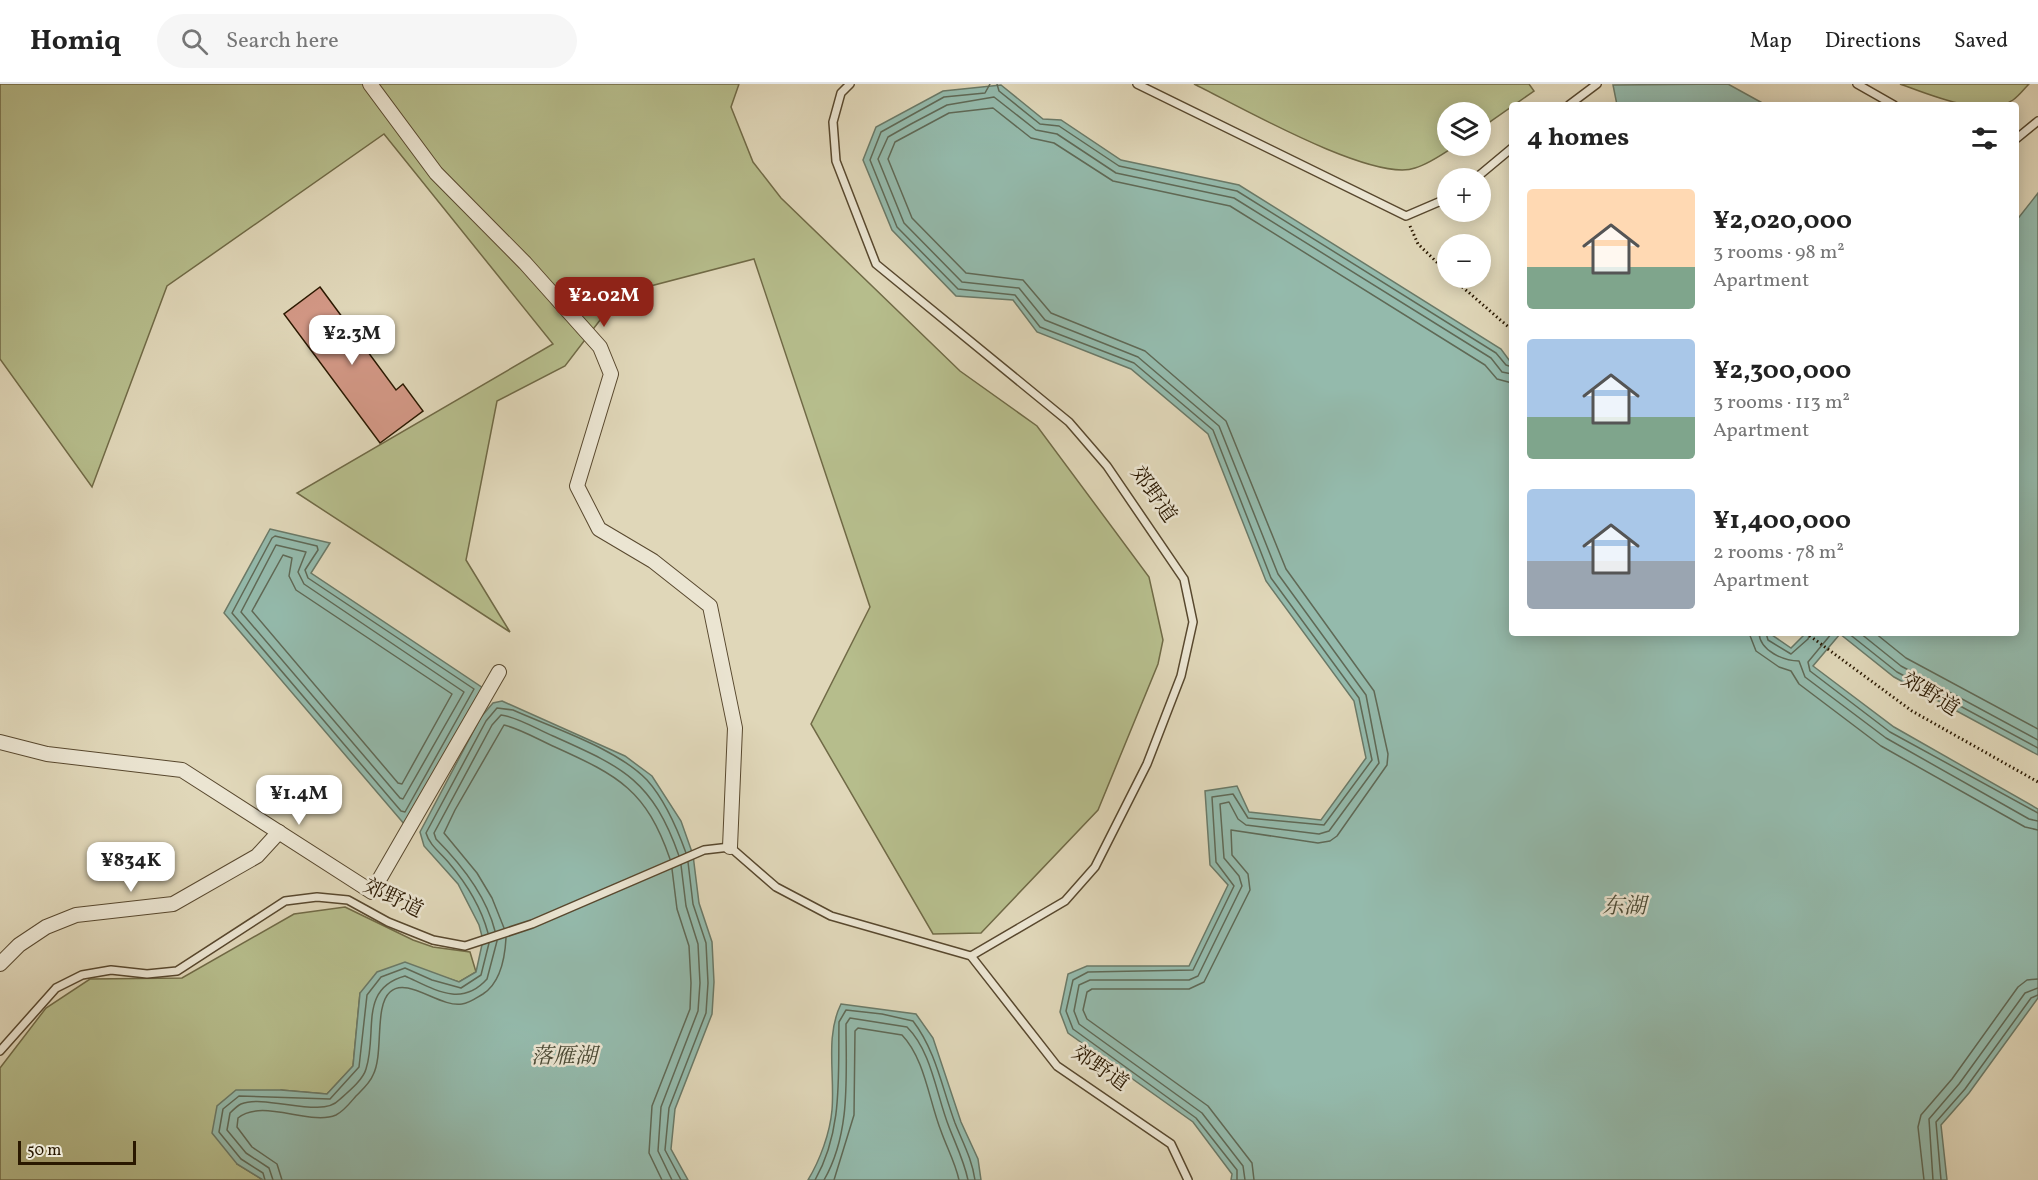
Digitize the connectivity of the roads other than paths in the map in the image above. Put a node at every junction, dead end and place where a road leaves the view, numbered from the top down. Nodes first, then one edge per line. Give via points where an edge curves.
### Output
1 (370, 84) edge
2 (850, 84) edge
3 (1137, 84) edge
4 (1597, 84) edge
5 (1857, 84) edge
6 (1573, 102) edge
7 (1889, 102) edge
8 (2038, 121) edge
9 (2019, 137) edge
10 (1509, 150) edge
11 (1488, 168) edge
12 (1437, 203) edge
13 (499, 672) dead end
14 (0, 742) edge
15 (279, 832) junction
16 (730, 848) junction
17 (372, 892) junction
18 (366, 909) junction
19 (971, 956) junction
20 (0, 964) edge
21 (0, 1051) edge
22 (1188, 1180) edge

1 - 16 street via 436,174 525,263 600,347 610,374 577,486 599,529 653,561 710,606 735,728
2 - 19 lane, 郊野道 via 841,93 833,122 836,161 876,264 1069,422 1107,465 1184,579 1193,622 1181,676 1147,764 1095,867 1065,901
3 - 12 lane via 1406,216
4 - 6 lane
5 - 7 lane
8 - 9 lane
10 - 11 lane
13 - 17 street
14 - 15 street via 47,754 182,770
15 - 17 street
15 - 20 street via 257,856 173,904 76,915 46,927
16 - 18 lane, 郊野道 via 704,850 532,924 465,946 433,940
16 - 19 lane via 776,887 831,916
17 - 18 lane
18 - 21 lane, 郊野道 via 348,900 317,897 285,901 177,971 147,974 111,970 82,975 56,988
19 - 22 lane, 郊野道 via 1057,1066 1171,1144

